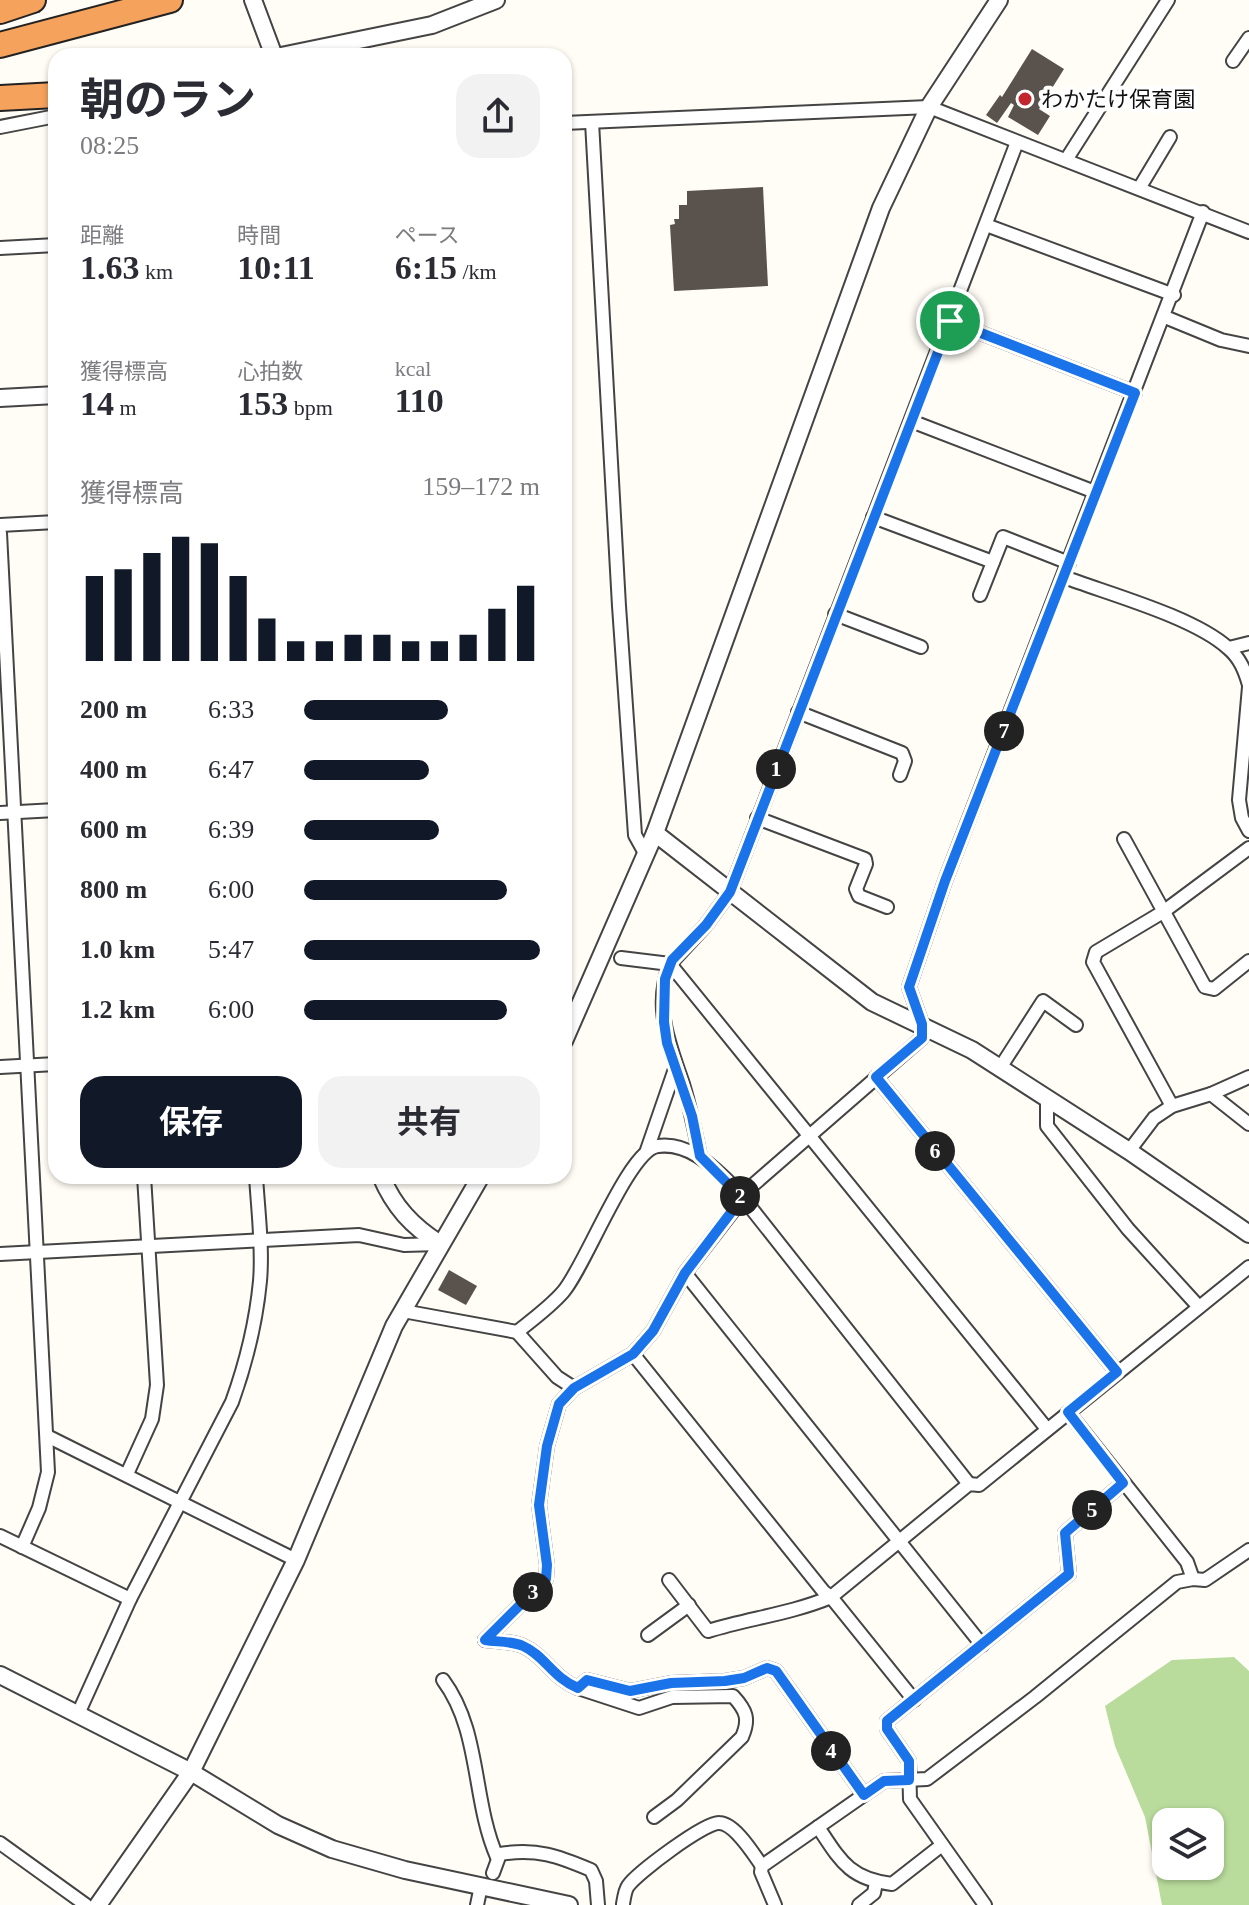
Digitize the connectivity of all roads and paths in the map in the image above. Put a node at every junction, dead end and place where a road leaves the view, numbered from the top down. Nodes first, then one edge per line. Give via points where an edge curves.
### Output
1 (33, 0) edge
2 (170, 0) edge
3 (253, 0) edge
4 (496, 0) edge
5 (999, 0) edge
6 (1168, 0) edge
7 (0, 11) edge
8 (1249, 38) edge
9 (0, 45) edge
10 (271, 48) edge
11 (320, 48) edge
12 (1233, 61) dead end
13 (48, 95) edge
14 (0, 98) edge
15 (929, 107) junction
16 (48, 118) edge
17 (592, 122) junction
18 (572, 123) edge
19 (0, 127) edge
20 (1170, 137) dead end
21 (1017, 142) junction
22 (1066, 160) junction
23 (1140, 187) junction
24 (1203, 212) junction
25 (986, 225) junction
26 (1249, 232) edge
27 (48, 245) edge
28 (0, 248) edge
29 (1174, 295) junction
30 (1165, 317) junction
31 (950, 321) junction
32 (1249, 346) edge
33 (1135, 393) junction
34 (48, 395) edge
35 (0, 398) edge
36 (911, 421) junction
37 (1095, 492) junction
38 (873, 517) junction
39 (48, 522) edge
40 (0, 525) edge
41 (0, 533) edge
42 (993, 562) junction
43 (1069, 563) junction
44 (1064, 577) junction
45 (980, 595) dead end
46 (835, 614) junction
47 (1249, 643) edge
48 (921, 647) dead end
49 (1229, 648) junction
50 (1249, 686) edge
51 (798, 712) junction
52 (1247, 735) edge
53 (900, 775) dead end
54 (48, 810) edge
55 (16, 812) junction
56 (0, 813) edge
57 (757, 818) junction
58 (1249, 831) edge
59 (655, 833) junction
60 (1124, 839) dead end
61 (1249, 848) edge
62 (645, 853) junction
63 (730, 892) junction
64 (887, 907) dead end
65 (1163, 912) junction
66 (621, 958) dead end
67 (1249, 961) edge
68 (670, 964) junction
69 (572, 1022) edge
70 (922, 1024) junction
71 (1076, 1025) dead end
72 (48, 1065) edge
73 (28, 1066) junction
74 (676, 1066) junction
75 (0, 1067) edge
76 (1000, 1068) junction
77 (876, 1077) junction
78 (1249, 1077) edge
79 (1211, 1094) junction
80 (1047, 1099) junction
81 (1172, 1106) junction
82 (1249, 1124) edge
83 (808, 1136) junction
84 (647, 1150) junction
85 (1129, 1151) junction
86 (700, 1156) junction
87 (144, 1184) edge
88 (256, 1184) edge
89 (384, 1184) edge
90 (476, 1184) edge
91 (742, 1198) junction
92 (1249, 1234) edge
93 (260, 1241) junction
94 (440, 1244) junction
95 (147, 1247) junction
96 (38, 1253) junction
97 (0, 1254) edge
98 (1249, 1267) edge
99 (685, 1273) junction
100 (1199, 1307) junction
101 (403, 1311) junction
102 (517, 1332) junction
103 (633, 1354) junction
104 (1117, 1372) junction
105 (574, 1388) junction
106 (1068, 1412) junction
107 (1047, 1429) junction
108 (47, 1436) junction
109 (127, 1474) junction
110 (1123, 1483) junction
111 (969, 1484) junction
112 (182, 1503) junction
113 (0, 1536) edge
114 (898, 1543) junction
115 (22, 1547) junction
116 (1249, 1550) edge
117 (296, 1560) junction
118 (1193, 1579) junction
119 (669, 1580) dead end
120 (831, 1597) junction
121 (130, 1599) junction
122 (689, 1605) junction
123 (648, 1635) dead end
124 (982, 1645) junction
125 (0, 1675) edge
126 (443, 1680) dead end
127 (578, 1688) junction
128 (914, 1700) junction
129 (78, 1714) junction
130 (191, 1772) junction
131 (909, 1780) junction
132 (864, 1795) junction
133 (654, 1817) dead end
134 (818, 1827) junction
135 (1, 1844) edge
136 (942, 1845) junction
137 (497, 1857) junction
138 (762, 1866) junction
139 (493, 1873) dead end
140 (876, 1882) junction
141 (481, 1886) junction
142 (623, 1904) edge
143 (86, 1905) edge
144 (98, 1905) edge
145 (477, 1905) edge
146 (569, 1905) edge
147 (598, 1905) edge
148 (775, 1905) edge
149 (859, 1905) edge
150 (985, 1905) edge

1 - 7 highway
2 - 9 highway
3 - 10 street
4 - 11 street via 432,25
5 - 15 street
6 - 22 street
8 - 12 street
13 - 14 highway
15 - 17 street
15 - 21 street
15 - 59 street via 881,208
16 - 19 street
17 - 18 street
17 - 62 street via 635,835
20 - 23 street
21 - 22 street
21 - 25 street
22 - 23 street
23 - 24 street
24 - 26 street
24 - 29 street
25 - 29 street
25 - 31 street
27 - 28 street
29 - 30 street
30 - 32 street
30 - 33 street
31 - 33 street
31 - 36 street
33 - 37 street
34 - 35 street
36 - 37 street
36 - 38 street
37 - 43 street
38 - 42 street
38 - 46 street
39 - 40 street
41 - 55 street
42 - 43 street via 1003,537
42 - 45 street
43 - 44 street
44 - 49 street via 1197,627
44 - 70 street via 909,987
46 - 48 street
46 - 51 street
47 - 49 street
49 - 50 street via 1243,666
50 - 52 street
51 - 53 street via 902,753
51 - 57 street
52 - 58 street via 1239,800
54 - 55 street
55 - 56 street
55 - 73 street
57 - 63 street
57 - 64 street via 865,859 856,889 859,896
59 - 62 street
59 - 63 street
60 - 65 street
61 - 65 street
62 - 69 street
63 - 68 street
63 - 70 street via 872,1002
65 - 67 street via 1205,987 1214,989
65 - 81 street via 1096,952 1093,962
66 - 68 street
68 - 74 street via 664,1022
68 - 83 street
70 - 76 street
70 - 77 street via 922,1038
71 - 76 street via 1043,1001
72 - 73 street
73 - 75 street
73 - 96 street
74 - 84 street
74 - 86 street
76 - 80 street
77 - 83 street
77 - 104 street
78 - 79 street
79 - 81 street
79 - 82 street
80 - 85 street
80 - 100 street via 1047,1126 1128,1229
81 - 85 street via 1154,1118
83 - 91 street
83 - 107 street
84 - 86 street via 675,1147
84 - 102 street via 611,1203 564,1292
85 - 92 street
86 - 91 street
87 - 95 street
88 - 93 street
89 - 94 street via 406,1219
90 - 94 street
91 - 99 street
91 - 111 street
93 - 94 street via 359,1235 404,1245
93 - 95 street
93 - 112 street via 254,1326 243,1372
94 - 101 street
95 - 96 street
95 - 109 street via 157,1385 152,1419
96 - 97 street
96 - 108 street
98 - 100 street
99 - 103 street via 653,1331
99 - 114 street
100 - 104 street
101 - 102 street
101 - 117 street
102 - 105 street via 557,1377
103 - 105 street
103 - 120 street
104 - 106 street
105 - 127 street via 559,1404 545,1461 539,1505 546,1579 485,1640 523,1646 562,1682
106 - 107 street
106 - 110 street
107 - 111 street via 979,1485
108 - 109 street
108 - 115 street via 48,1472
109 - 112 street
110 - 118 street via 1187,1562
110 - 124 street via 1065,1533 1069,1574
111 - 114 street
112 - 117 street
112 - 121 street
113 - 115 street
114 - 120 street
114 - 124 street
115 - 121 street
116 - 118 street via 1205,1580
117 - 130 street
118 - 131 street via 1177,1582 927,1779
119 - 122 street
120 - 122 street via 708,1631
120 - 128 street
121 - 129 street
122 - 123 street
124 - 128 street
125 - 129 street
126 - 137 street via 463,1720 487,1834
127 - 132 street via 587,1680 630,1691 744,1678 767,1668 776,1671
127 - 133 street via 639,1708 672,1697 733,1696 747,1715 742,1737
128 - 131 street via 887,1721 909,1761
129 - 130 street
130 - 141 street via 278,1825 332,1849
130 - 144 street
131 - 132 street via 884,1781
131 - 136 street via 910,1799
132 - 134 street
134 - 138 street
134 - 140 street via 843,1864
135 - 143 street
136 - 140 street via 892,1884
136 - 150 street
137 - 139 street
137 - 147 street via 524,1850 555,1855 591,1870
138 - 142 street via 748,1845 719,1823 647,1868 627,1886
138 - 148 street
140 - 149 street via 874,1893
141 - 145 street
141 - 146 street

